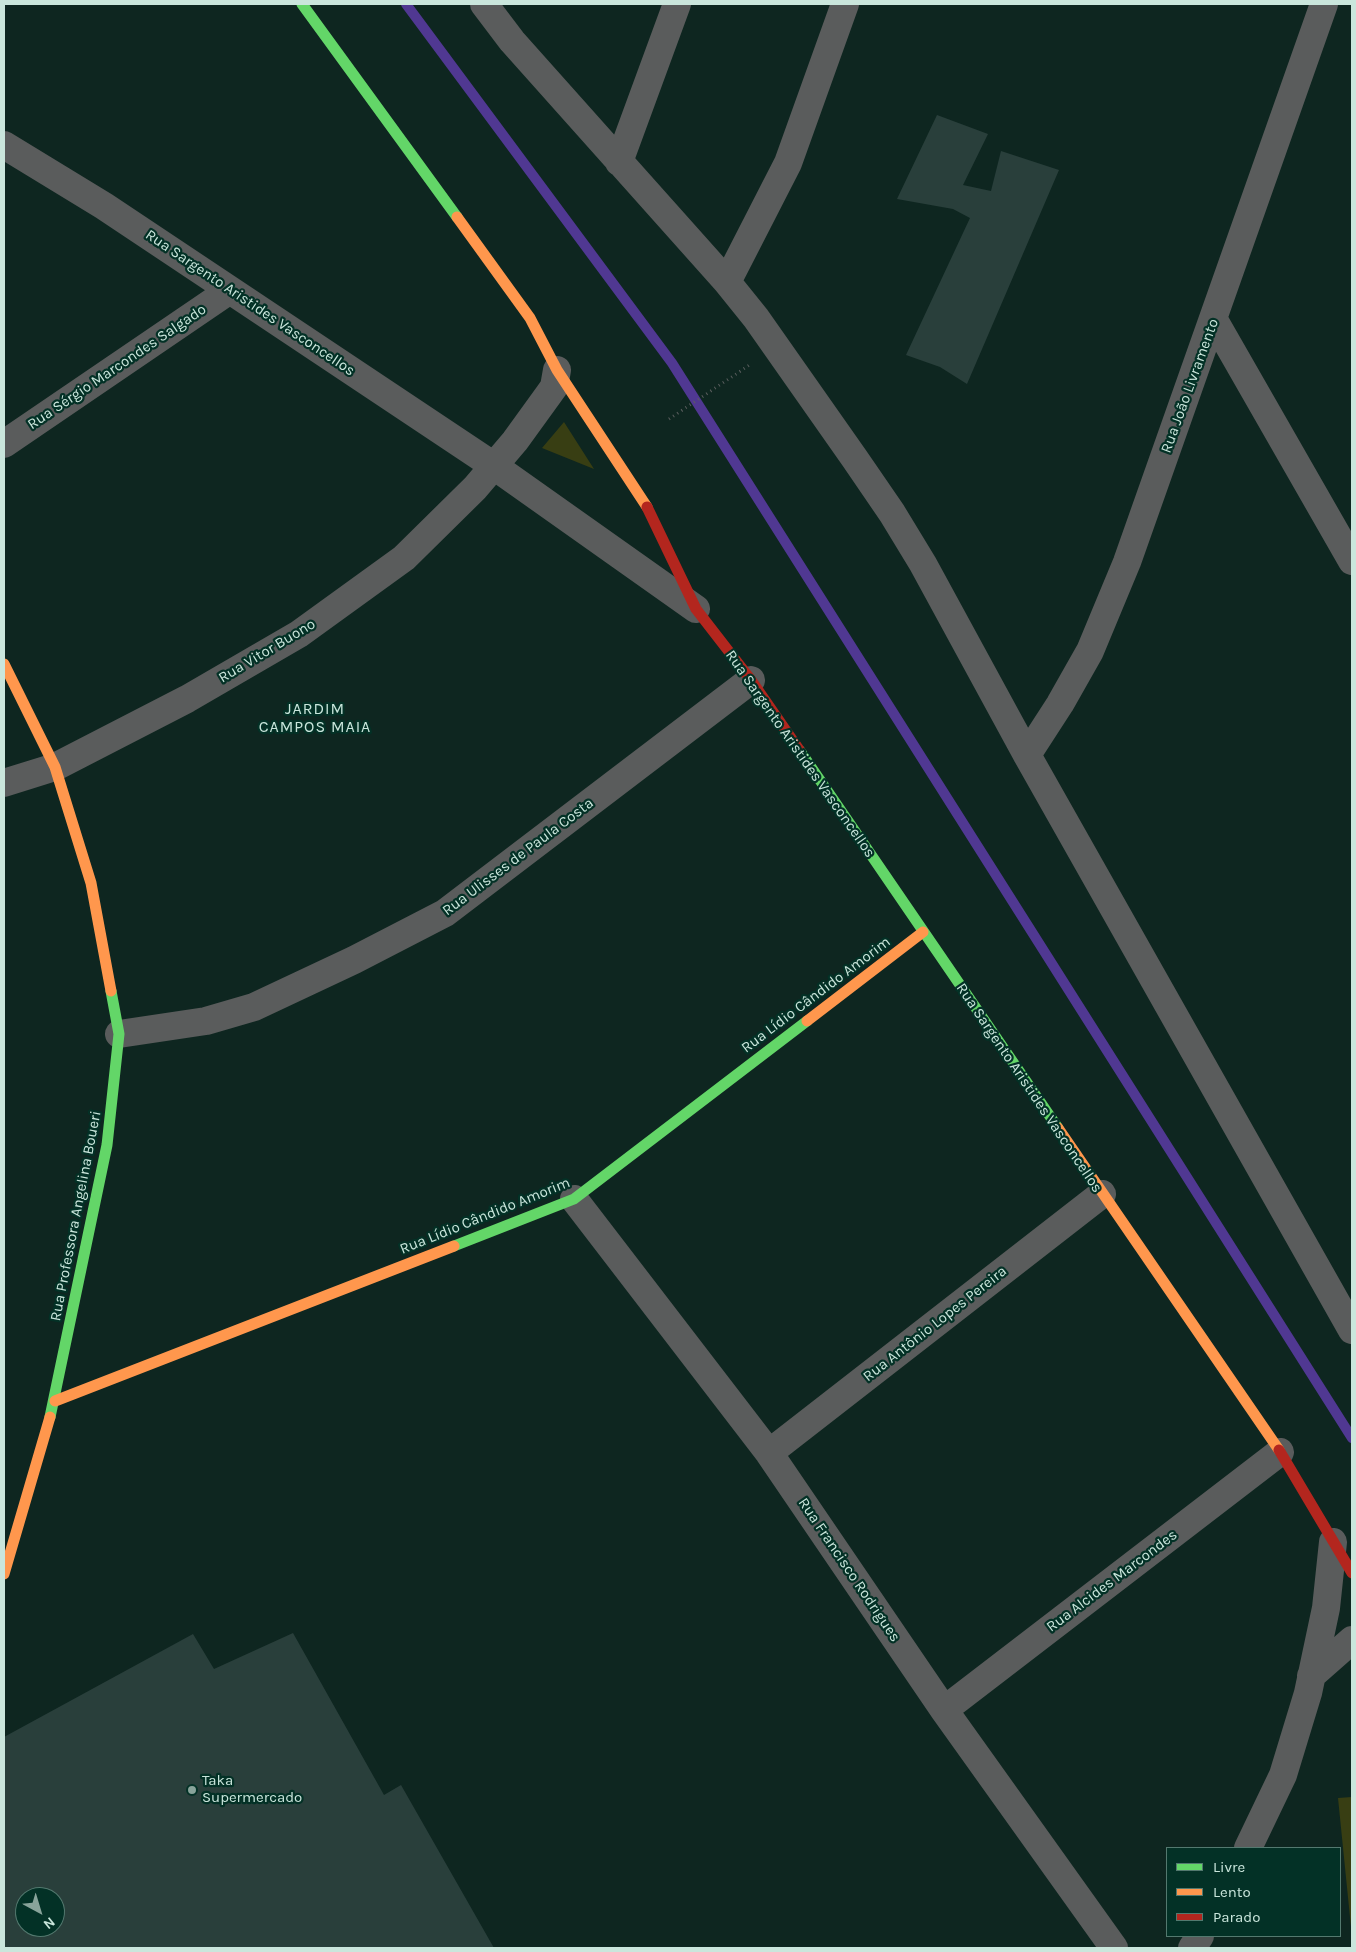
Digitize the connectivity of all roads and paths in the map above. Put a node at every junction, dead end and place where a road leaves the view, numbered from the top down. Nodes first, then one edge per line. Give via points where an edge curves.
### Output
1 (302, 4) edge
2 (484, 4) edge
3 (677, 4) edge
4 (846, 4) edge
5 (1324, 4) edge
6 (4, 145) edge
7 (618, 162) junction
8 (727, 282) junction
9 (230, 290) junction
10 (1214, 320) junction
11 (752, 364) dead end
12 (557, 370) junction
13 (669, 419) dead end
14 (4, 444) edge
15 (494, 466) junction
16 (1352, 561) edge
17 (696, 609) junction
18 (4, 664) edge
19 (751, 680) junction
20 (1027, 756) junction
21 (55, 767) junction
22 (4, 783) edge
23 (923, 932) junction
24 (119, 1034) junction
25 (1102, 1194) junction
26 (574, 1199) junction
27 (1352, 1330) edge
28 (55, 1401) junction
29 (1280, 1452) junction
30 (769, 1453) junction
31 (1333, 1542) junction
32 (1352, 1573) edge
33 (4, 1574) edge
34 (1352, 1586) edge
35 (1326, 1608) junction
36 (1352, 1640) edge
37 (1312, 1676) junction
38 (944, 1710) junction
39 (1248, 1847) edge
40 (1199, 1937) edge
41 (1114, 1948) edge
42 (1192, 1948) edge

1 - 12 street, Rua Sargento Aristides Vasconcellos via 530,318
2 - 7 street via 512,41
3 - 7 street
4 - 8 street via 788,163
5 - 10 street, Rua João Livramento
6 - 9 street, Rua Sargento Aristides Vasconcellos via 104,206
7 - 8 street
8 - 20 street via 756,318 892,513
9 - 14 street, Rua Sérgio Marcondes Salgado
9 - 15 street, Rua Sargento Aristides Vasconcellos
10 - 16 street
10 - 20 street, Rua João Livramento via 1127,562 1090,651
11 - 13 path
12 - 15 street via 549,394
12 - 17 street, Rua Sargento Aristides Vasconcellos via 645,503
15 - 17 street, Rua Sargento Aristides Vasconcellos
15 - 21 street, Rua Vitor Buono via 404,558 299,634 187,698
17 - 19 street, Rua Sargento Aristides Vasconcellos
18 - 21 street, Rua Professora Angelina Boueri
19 - 23 street, Rua Sargento Aristides Vasconcellos
19 - 24 street, Rua Ulisses de Paula Costa via 445,913 254,1007 206,1021
20 - 27 street
21 - 22 street, Rua Vitor Buono
21 - 24 street, Rua Professora Angelina Boueri via 91,883
23 - 25 street, Rua Sargento Aristides Vasconcellos
23 - 26 street, Rua Lídio Cândido Amorim
24 - 28 street, Rua Professora Angelina Boueri via 107,1145
25 - 29 street, Rua Sargento Aristides Vasconcellos
25 - 30 street, Rua Antônio Lopes Pereira
26 - 28 street, Rua Lídio Cândido Amorim
26 - 30 street, Rua Francisco Rodrigues
28 - 33 street, Rua Professora Angelina Boueri
29 - 31 street, Rua Sargento Aristides Vasconcellos
29 - 38 street, Rua Alcides Marcondes
30 - 38 street, Rua Francisco Rodrigues
31 - 32 street, Rua Sargento Aristides Vasconcellos
31 - 35 street
34 - 35 street via 1343,1589
35 - 37 street
36 - 37 street
37 - 39 street via 1282,1775
38 - 41 street, Rua Francisco Rodrigues
40 - 42 street

